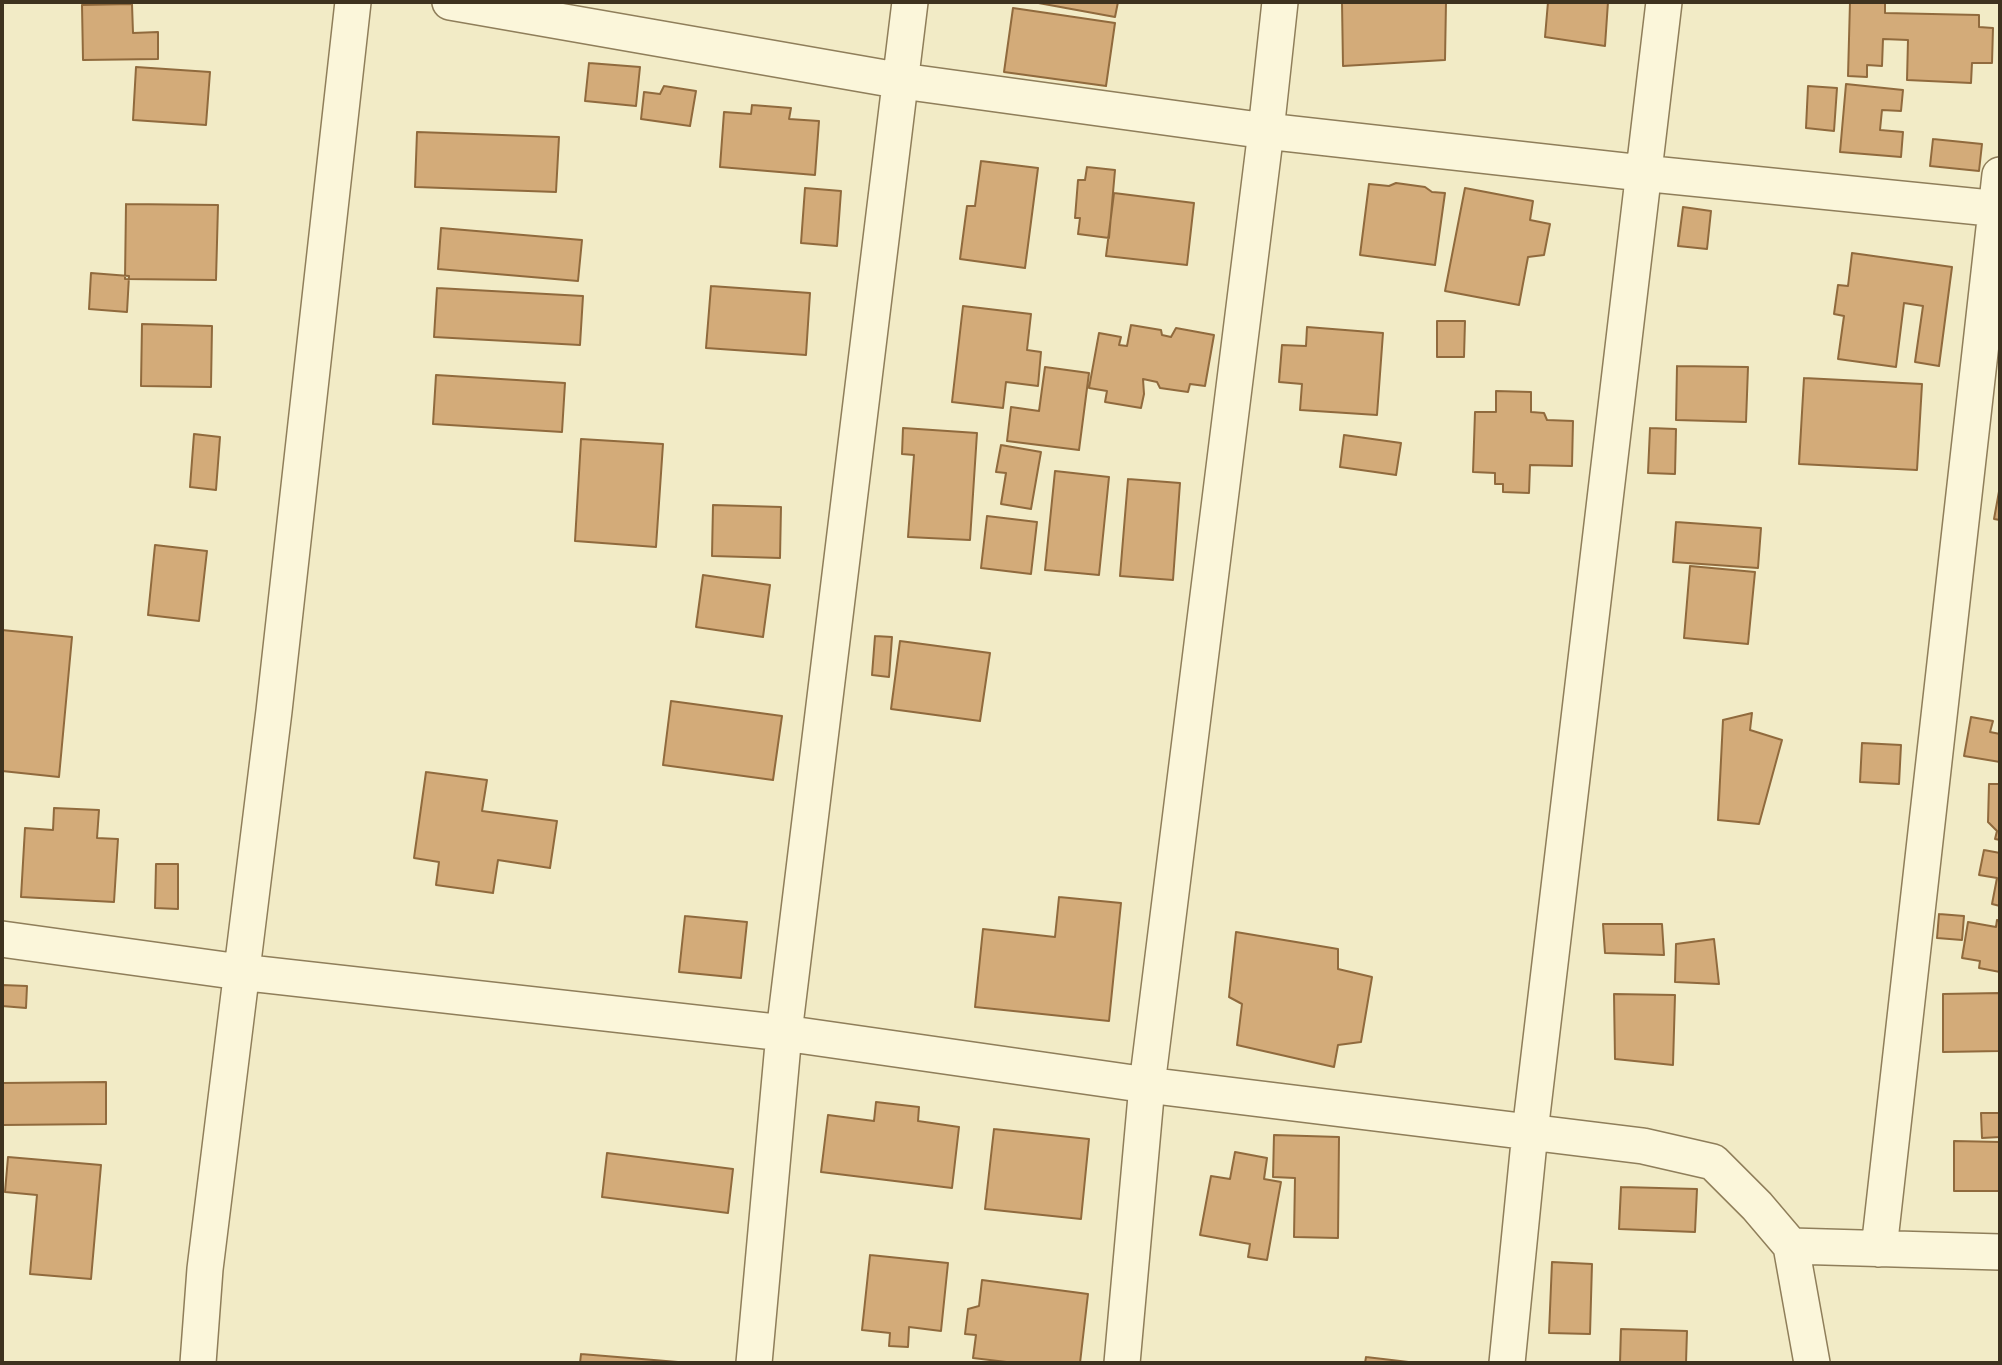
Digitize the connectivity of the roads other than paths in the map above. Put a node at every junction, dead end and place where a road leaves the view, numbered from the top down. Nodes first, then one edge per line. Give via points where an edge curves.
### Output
1 (353, 2) edge
2 (450, 2) edge
3 (910, 2) edge
4 (1280, 2) edge
5 (1664, 2) edge
6 (902, 81) junction
7 (1266, 131) junction
8 (1642, 173) junction
9 (1999, 197) edge
10 (2, 939) edge
11 (240, 972) junction
12 (784, 1033) junction
13 (1147, 1085) junction
14 (1530, 1132) junction
15 (1791, 1246) junction
16 (1879, 1249) junction
17 (2000, 1252) edge
18 (198, 1363) edge
19 (754, 1363) edge
20 (1122, 1363) edge
21 (1507, 1363) edge
22 (1812, 1363) edge

1 - 11 street via 274,711
2 - 6 street
3 - 6 street
4 - 7 street
5 - 8 street
6 - 7 street
6 - 12 street
7 - 8 street
7 - 13 street
8 - 9 street
8 - 14 street
9 - 16 street
10 - 11 street
11 - 12 street
11 - 18 street
12 - 13 street
12 - 19 street
13 - 14 street
13 - 20 street
14 - 15 street via 1643,1146 1713,1162
14 - 21 street
15 - 16 street
15 - 22 street
16 - 17 street

